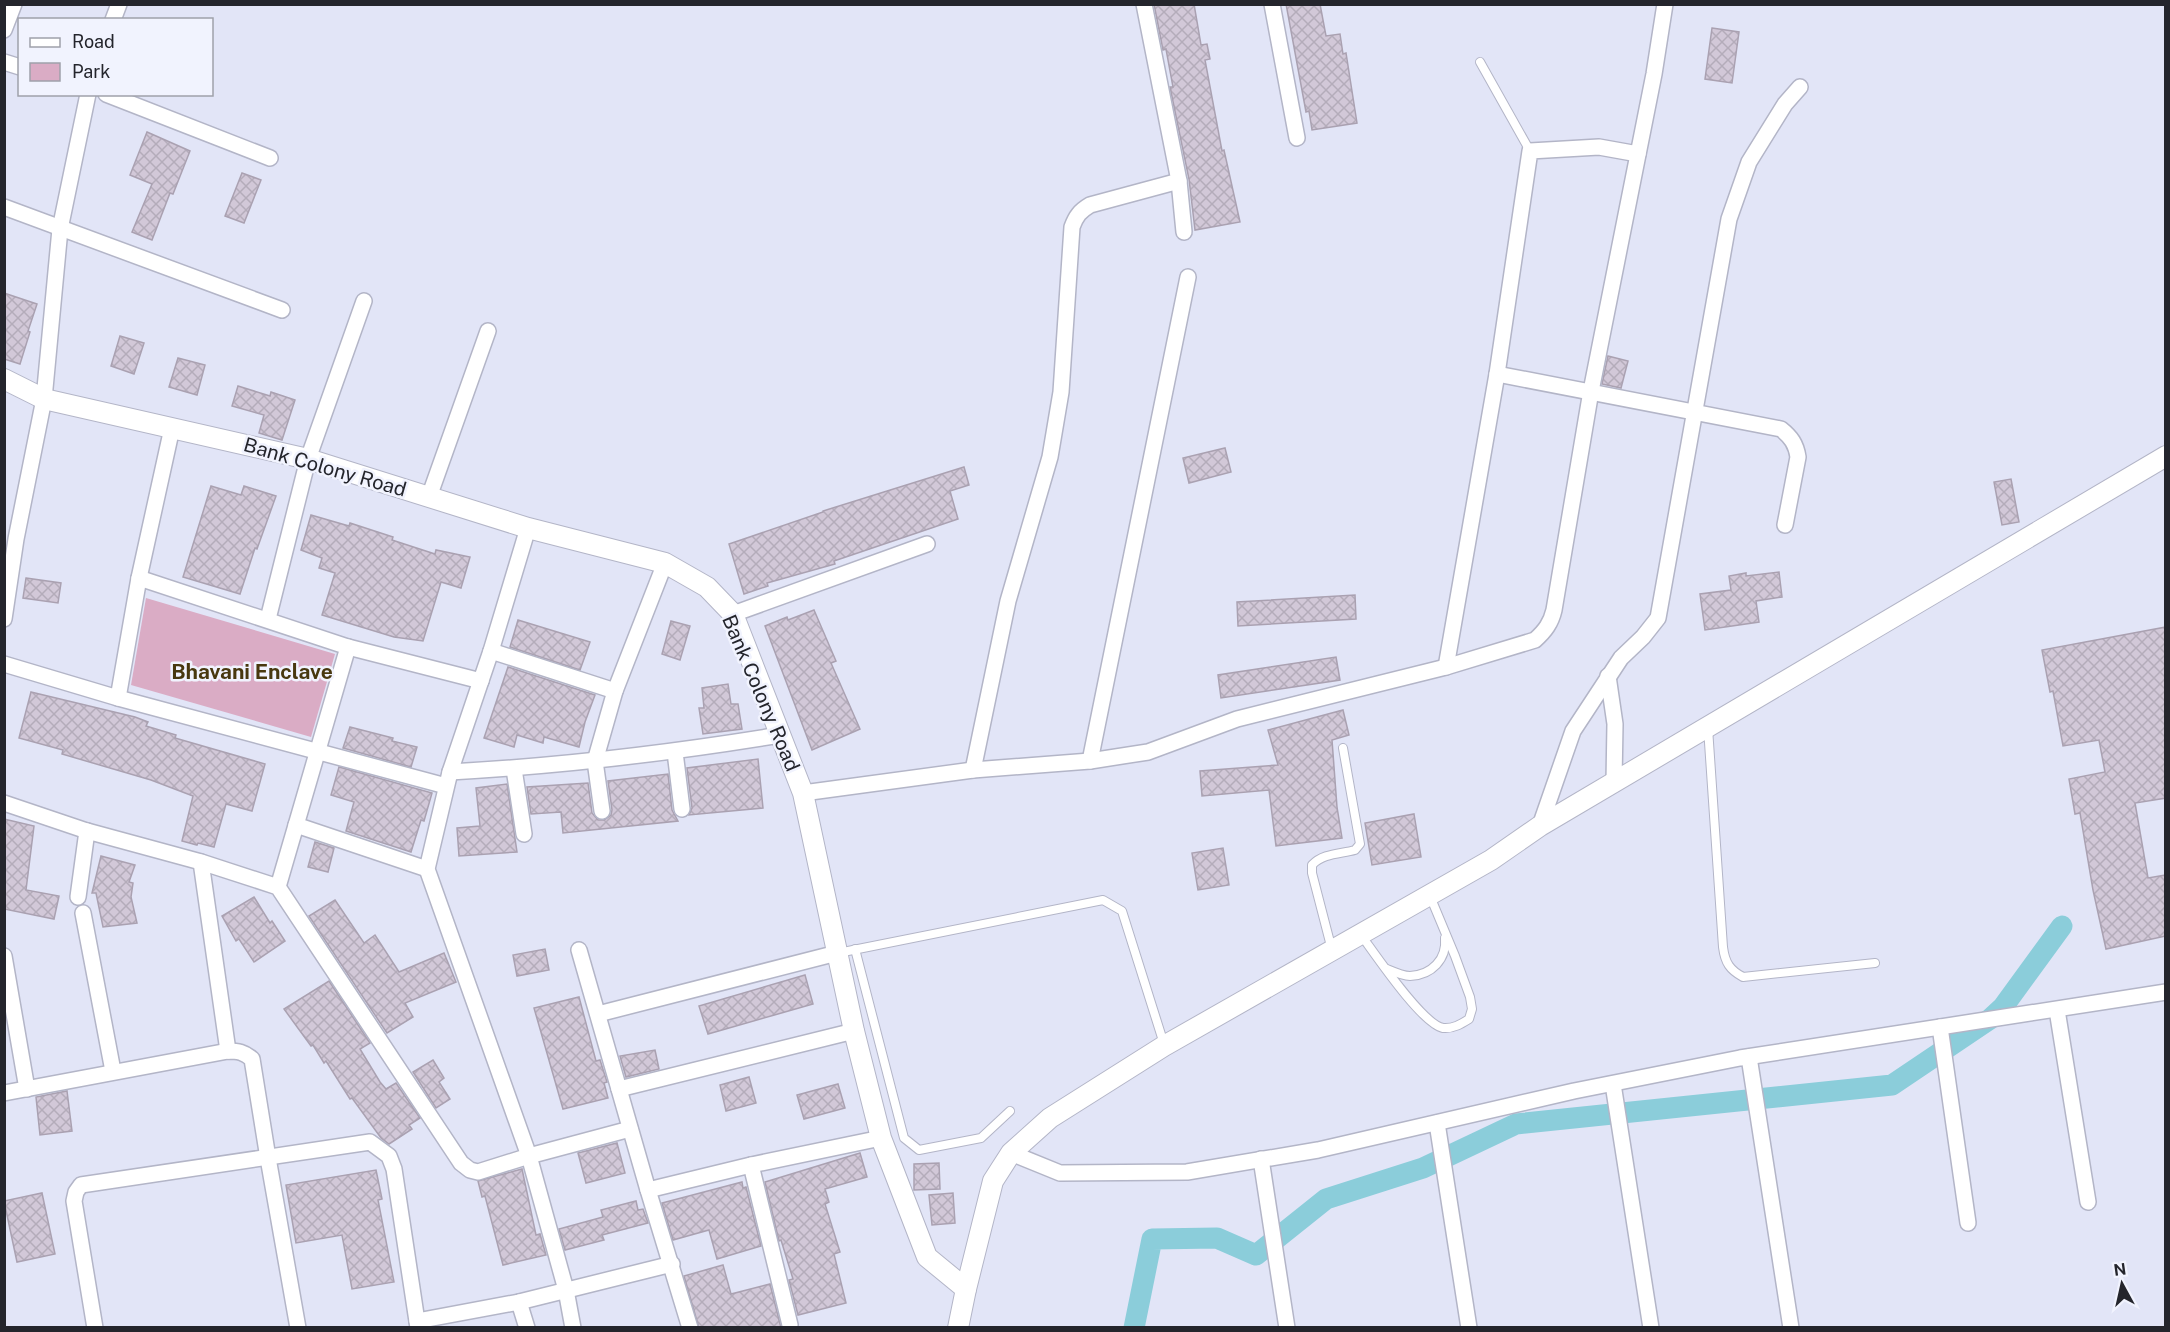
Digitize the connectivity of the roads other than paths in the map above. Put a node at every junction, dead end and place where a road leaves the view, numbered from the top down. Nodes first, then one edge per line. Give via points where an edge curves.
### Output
1 (14, 4) edge
2 (1144, 4) edge
3 (1272, 4) edge
4 (1665, 4) edge
5 (4, 30) edge
6 (1480, 62) dead end
7 (1800, 87) dead end
8 (88, 96) edge
9 (111, 96) edge
10 (1297, 138) dead end
11 (1530, 151) junction
12 (1638, 154) junction
13 (270, 158) dead end
14 (1179, 181) junction
15 (4, 207) edge
16 (60, 229) junction
17 (1184, 232) dead end
18 (1188, 277) dead end
19 (364, 302) dead end
20 (282, 310) dead end
21 (488, 331) dead end
22 (1497, 374) junction
23 (4, 379) edge
24 (1591, 391) junction
25 (44, 399) junction
26 (1693, 412) junction
27 (172, 428) junction
28 (2166, 456) edge
29 (308, 459) junction
30 (429, 497) junction
31 (1785, 525) dead end
32 (528, 528) junction
33 (10, 536) edge
34 (927, 544) dead end
35 (665, 563) junction
36 (139, 578) junction
37 (733, 614) junction
38 (4, 619) edge
39 (268, 619) junction
40 (348, 647) junction
41 (491, 651) junction
42 (4, 664) edge
43 (1446, 667) junction
44 (1608, 676) junction
45 (481, 681) junction
46 (615, 691) junction
47 (118, 698) junction
48 (1708, 726) junction
49 (780, 735) junction
50 (1343, 748) dead end
51 (675, 752) junction
52 (317, 753) junction
53 (594, 761) junction
54 (1090, 761) junction
55 (514, 769) junction
56 (973, 770) junction
57 (448, 779) junction
58 (1614, 782) junction
59 (803, 793) junction
60 (4, 803) edge
61 (682, 809) dead end
62 (602, 811) dead end
63 (296, 825) junction
64 (1540, 826) junction
65 (87, 831) junction
66 (524, 834) dead end
67 (201, 862) junction
68 (427, 869) junction
69 (278, 886) junction
70 (1430, 895) junction
71 (78, 897) dead end
72 (83, 913) dead end
73 (1445, 931) junction
74 (1361, 934) junction
75 (579, 950) dead end
76 (846, 951) junction
77 (1332, 951) junction
78 (4, 956) edge
79 (1875, 963) dead end
80 (1387, 969) junction
81 (2165, 997) edge
82 (2057, 1010) junction
83 (598, 1014) junction
84 (1940, 1027) junction
85 (854, 1030) junction
86 (1164, 1046) junction
87 (228, 1051) junction
88 (1749, 1057) junction
89 (113, 1071) junction
90 (1613, 1084) junction
91 (27, 1089) junction
92 (619, 1089) junction
93 (4, 1093) edge
94 (1010, 1111) dead end
95 (1437, 1123) junction
96 (630, 1129) junction
97 (881, 1138) junction
98 (1011, 1153) junction
99 (529, 1156) junction
100 (268, 1158) junction
101 (1261, 1160) junction
102 (751, 1165) junction
103 (648, 1190) junction
104 (2088, 1202) dead end
105 (1968, 1223) dead end
106 (672, 1264) junction
107 (966, 1289) junction
108 (566, 1290) junction
109 (519, 1302) junction
110 (418, 1324) edge
111 (790, 1325) dead end
112 (957, 1327) edge
113 (95, 1328) edge
114 (298, 1328) edge
115 (527, 1328) edge
116 (573, 1328) edge
117 (690, 1328) edge
118 (1287, 1328) edge
119 (1469, 1328) edge
120 (1651, 1328) edge
121 (1791, 1328) edge

1 - 5 street
2 - 14 street
3 - 10 street
4 - 12 street
6 - 11 lane
7 - 26 street via 1780,111 1749,162 1732,210
8 - 16 street
9 - 13 street
11 - 12 street via 1599,147
11 - 22 street
12 - 24 street
14 - 17 street
14 - 56 street via 1090,205 1075,217 1061,392 1050,457 1008,601
15 - 16 street
16 - 20 street
16 - 25 street
18 - 54 street
19 - 29 street
21 - 30 street
22 - 24 street
22 - 43 street
23 - 25 street, Bank Colony Road
24 - 26 street
24 - 43 street via 1552,619 1535,640
25 - 27 street, Bank Colony Road
25 - 33 street
26 - 31 street via 1781,429 1790,436 1798,457
26 - 44 street via 1658,618
27 - 29 street, Bank Colony Road
27 - 36 street
28 - 48 street
29 - 30 street, Bank Colony Road
29 - 39 street
30 - 32 street, Bank Colony Road
32 - 35 street, Bank Colony Road
32 - 41 street
33 - 38 street
34 - 37 street
35 - 37 street, Bank Colony Road via 707,587
35 - 46 street
36 - 39 street
36 - 47 street
37 - 49 street, Bank Colony Road
39 - 40 street
40 - 45 street
40 - 52 street
41 - 45 street
41 - 46 street
42 - 47 street
43 - 54 street via 1237,719 1148,752
44 - 58 street via 1615,724
44 - 64 street via 1573,732
45 - 57 street
46 - 53 street
47 - 52 street
48 - 58 street
48 - 79 lane via 1723,947 1730,970 1743,977
49 - 51 street
49 - 59 street, Bank Colony Road
50 - 77 lane via 1360,844 1355,850 1317,859 1312,865
51 - 53 street
51 - 61 street
52 - 57 street
52 - 63 street
53 - 55 street
53 - 62 street
54 - 56 street
55 - 57 street
55 - 66 street
56 - 59 street
57 - 68 street
58 - 64 street
59 - 76 street, Bank Colony Road
60 - 65 street
63 - 68 street
63 - 69 street
64 - 70 street
65 - 67 street
65 - 71 street
67 - 69 street
67 - 87 street
68 - 99 street
69 - 99 street via 461,1163 478,1172
70 - 73 lane
70 - 74 street
72 - 89 street
73 - 80 lane via 1446,948 1440,963 1424,974 1408,976
73 - 80 lane via 1470,997 1469,1019 1456,1027 1442,1028 1431,1021
74 - 77 street
74 - 80 lane
75 - 83 street
76 - 83 street
76 - 85 street, Bank Colony Road
76 - 86 lane via 1103,900 1122,910
76 - 94 lane via 904,1138 919,1150 981,1138
77 - 86 street
78 - 91 street
81 - 82 street
82 - 84 street
82 - 104 street
83 - 92 street
84 - 88 street
84 - 105 street
85 - 92 street
85 - 97 street, Bank Colony Road
86 - 98 street via 1050,1118
87 - 89 street
87 - 100 street via 246,1053 252,1059
88 - 90 street
88 - 121 street
89 - 91 street
90 - 95 street
90 - 120 street
91 - 93 street
92 - 96 street
95 - 101 street
95 - 119 street
96 - 99 street
96 - 103 street
97 - 102 street
97 - 107 street, Bank Colony Road via 927,1257
98 - 101 street via 1060,1173 1187,1172
98 - 107 street via 993,1181
99 - 108 street
100 - 110 street via 370,1142 389,1156
100 - 113 street via 81,1185 74,1201
100 - 114 street
101 - 118 street
102 - 103 street
102 - 111 street
103 - 106 street
106 - 108 street
106 - 117 street
107 - 112 street
108 - 109 street
108 - 116 street
109 - 110 street
109 - 115 street

